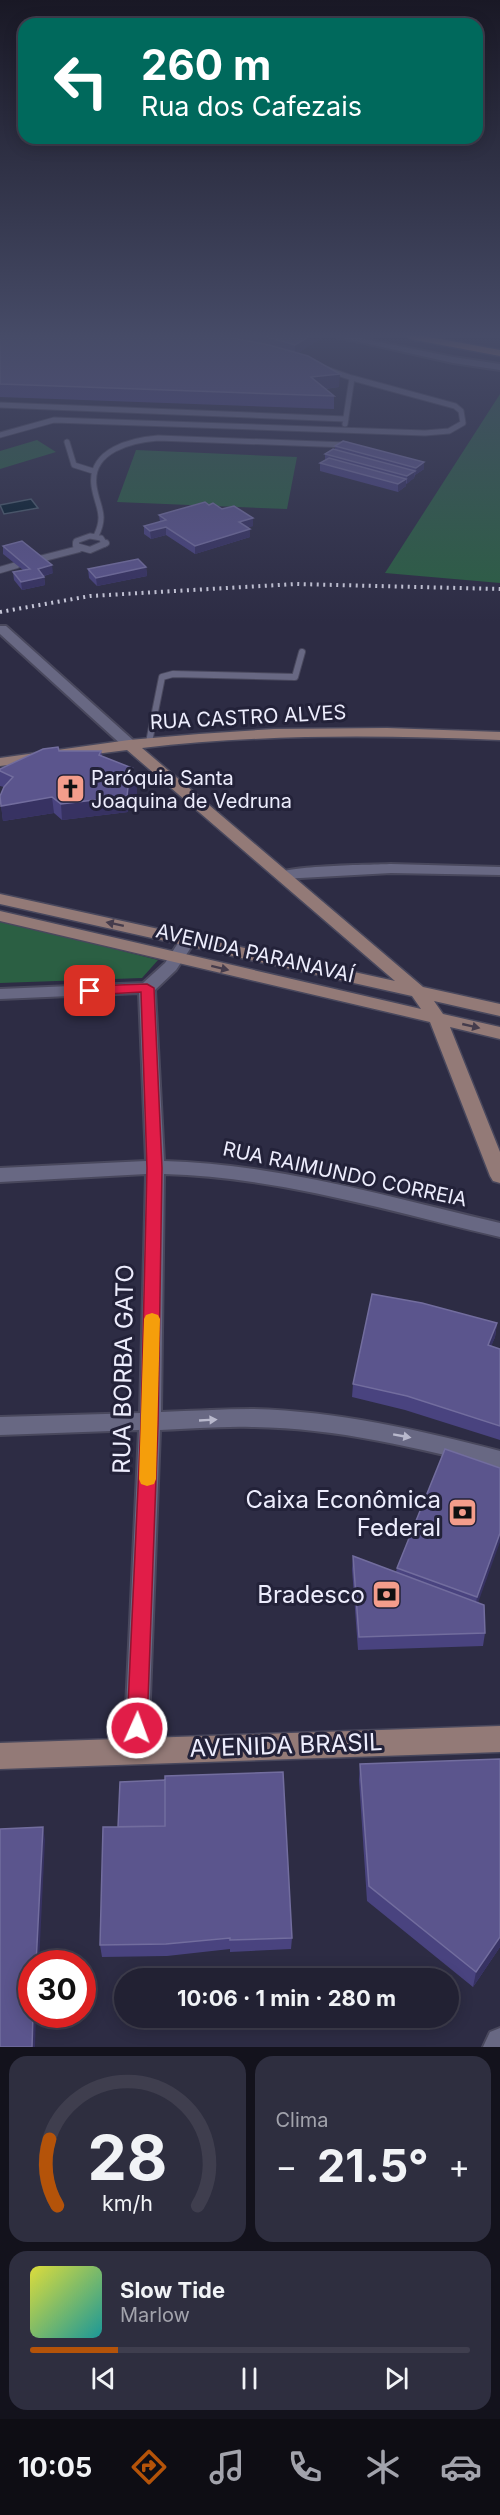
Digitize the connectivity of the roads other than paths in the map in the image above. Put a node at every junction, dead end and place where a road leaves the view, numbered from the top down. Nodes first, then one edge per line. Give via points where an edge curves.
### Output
1 (393, 432) edge
2 (443, 432) edge
3 (67, 442) dead end
4 (357, 447) edge
5 (93, 471) junction
6 (96, 536) junction
7 (79, 549) junction
8 (36, 560) edge
9 (17, 565) edge
10 (0, 570) edge
11 (2, 629) dead end
12 (302, 652) dead end
13 (500, 736) edge
14 (149, 742) junction
15 (129, 744) junction
16 (0, 762) edge
17 (500, 871) edge
18 (282, 875) junction
19 (0, 899) edge
20 (0, 915) edge
21 (188, 940) junction
22 (177, 957) junction
23 (147, 988) junction
24 (417, 992) junction
25 (0, 994) edge
26 (500, 1011) edge
27 (437, 1018) junction
28 (500, 1033) edge
29 (155, 1168) junction
30 (0, 1175) edge
31 (500, 1176) edge
32 (500, 1230) edge
33 (150, 1423) junction
34 (0, 1426) edge
35 (500, 1460) edge
36 (500, 1738) edge
37 (136, 1751) junction
38 (0, 1756) edge
39 (500, 2042) edge
40 (497, 2047) edge

1 - 2 lane
3 - 5 lane via 74,465
4 - 5 lane via 130,440 115,446
5 - 6 lane via 103,520
6 - 7 lane via 79,538 75,544
6 - 7 lane via 105,540 105,545
7 - 8 lane
9 - 10 lane
11 - 15 street
12 - 14 lane via 295,677 162,677
13 - 14 main road, RUA CASTRO ALVES via 331,732
14 - 15 main road, RUA CASTRO ALVES
15 - 16 main road, RUA CASTRO ALVES
15 - 18 main road
17 - 18 street via 421,867
18 - 24 main road
21 -> 19 main road, AVENIDA PARANAVAÍ
20 - 22 main road, AVENIDA PARANAVAÍ
21 - 22 street
21 - 24 main road, AVENIDA PARANAVAÍ
22 - 23 street
22 -> 27 main road, AVENIDA PARANAVAÍ
23 - 25 street
23 - 29 street, RUA BORBA GATO
24 - 26 main road, AVENIDA PARANAVAÍ
24 - 27 main road
27 -> 28 main road, AVENIDA PARANAVAÍ
27 - 31 main road
29 - 30 street, RUA RAIMUNDO CORREIA
29 - 32 street, RUA RAIMUNDO CORREIA via 209,1169 288,1181
29 - 33 street, RUA BORBA GATO
33 - 34 street
33 -> 35 street via 253,1418 338,1425
33 - 37 street, RUA BORBA GATO
36 - 37 main road, AVENIDA BRASIL
37 - 38 main road, AVENIDA BRASIL
39 - 40 street

